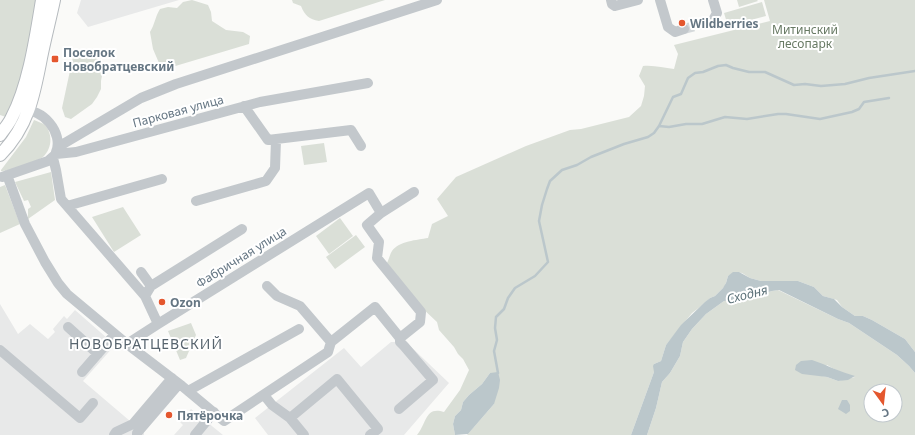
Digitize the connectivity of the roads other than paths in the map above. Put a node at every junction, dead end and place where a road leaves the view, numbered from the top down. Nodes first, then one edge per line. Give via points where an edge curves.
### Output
1 (42, 0) edge
2 (54, 0) edge
3 (437, 0) edge
4 (611, 0) edge
5 (638, 0) edge
6 (660, 0) edge
7 (713, 0) edge
8 (702, 24) tunnel mouth
9 (684, 29) tunnel mouth
10 (368, 83) dead end
11 (244, 106) junction
12 (29, 110) junction
13 (12, 118) junction
14 (0, 135) edge
15 (276, 140) junction
16 (361, 146) dead end
17 (56, 153) junction
18 (0, 156) edge
19 (3, 176) edge
20 (162, 180) dead end
21 (414, 192) dead end
22 (196, 201) dead end
23 (67, 206) junction
24 (382, 213) junction
25 (242, 229) dead end
26 (141, 272) dead end
27 (151, 286) junction
28 (267, 286) dead end
29 (145, 296) junction
30 (158, 324) junction
31 (68, 327) dead end
32 (299, 329) dead end
33 (115, 334) junction
34 (400, 338) junction
35 (331, 342) junction
36 (127, 344) junction
37 (0, 350) edge
38 (98, 354) junction
39 (82, 372) dead end
40 (175, 381) junction
41 (188, 391) junction
42 (264, 395) junction
43 (93, 403) dead end
44 (399, 409) dead end
45 (214, 412) junction
46 (290, 418) junction
47 (114, 435) edge
48 (138, 435) edge
49 (195, 435) edge
50 (304, 435) edge
51 (370, 435) edge

1 - 13 main road via 24,86
2 - 12 main road
3 - 17 street via 176,84 141,98
4 - 5 street via 615,6
6 - 9 street via 668,27 675,32
7 - 8 street via 717,13 712,22
10 - 11 street, Парковая улица
11 - 15 street via 268,140
11 - 17 street, Парковая улица via 83,150
12 - 13 street via 17,112
12 - 17 street via 50,123 58,138
12 - 18 main road via 14,140
13 - 14 main road
15 - 16 street via 351,130
15 - 22 street via 275,168 266,181
17 - 19 street, Парковая улица via 48,161
17 - 23 street via 61,199
19 - 33 street via 25,224 58,283 67,294
20 - 23 street
21 - 24 street
23 - 29 street
24 - 30 street, Фабричная улица via 368,194
24 - 34 street via 367,225 379,242 377,258 421,312 420,322
25 - 27 street
26 - 27 street
27 - 29 street
28 - 35 street via 277,296 300,306
29 - 30 street
30 - 36 street, Фабричная улица
31 - 38 street
32 - 41 street
33 - 36 street
33 - 38 street
34 - 35 street via 375,307
34 - 44 street via 400,342 433,380
35 - 42 street via 328,352
36 - 40 street
37 - 43 street via 80,418
38 - 39 street
40 - 41 street
40 - 47 street via 133,424
40 - 48 street
41 - 45 street
42 - 45 street via 224,421
42 - 46 street via 272,405
45 - 49 street
46 - 50 street
46 - 51 street via 337,379 378,429

